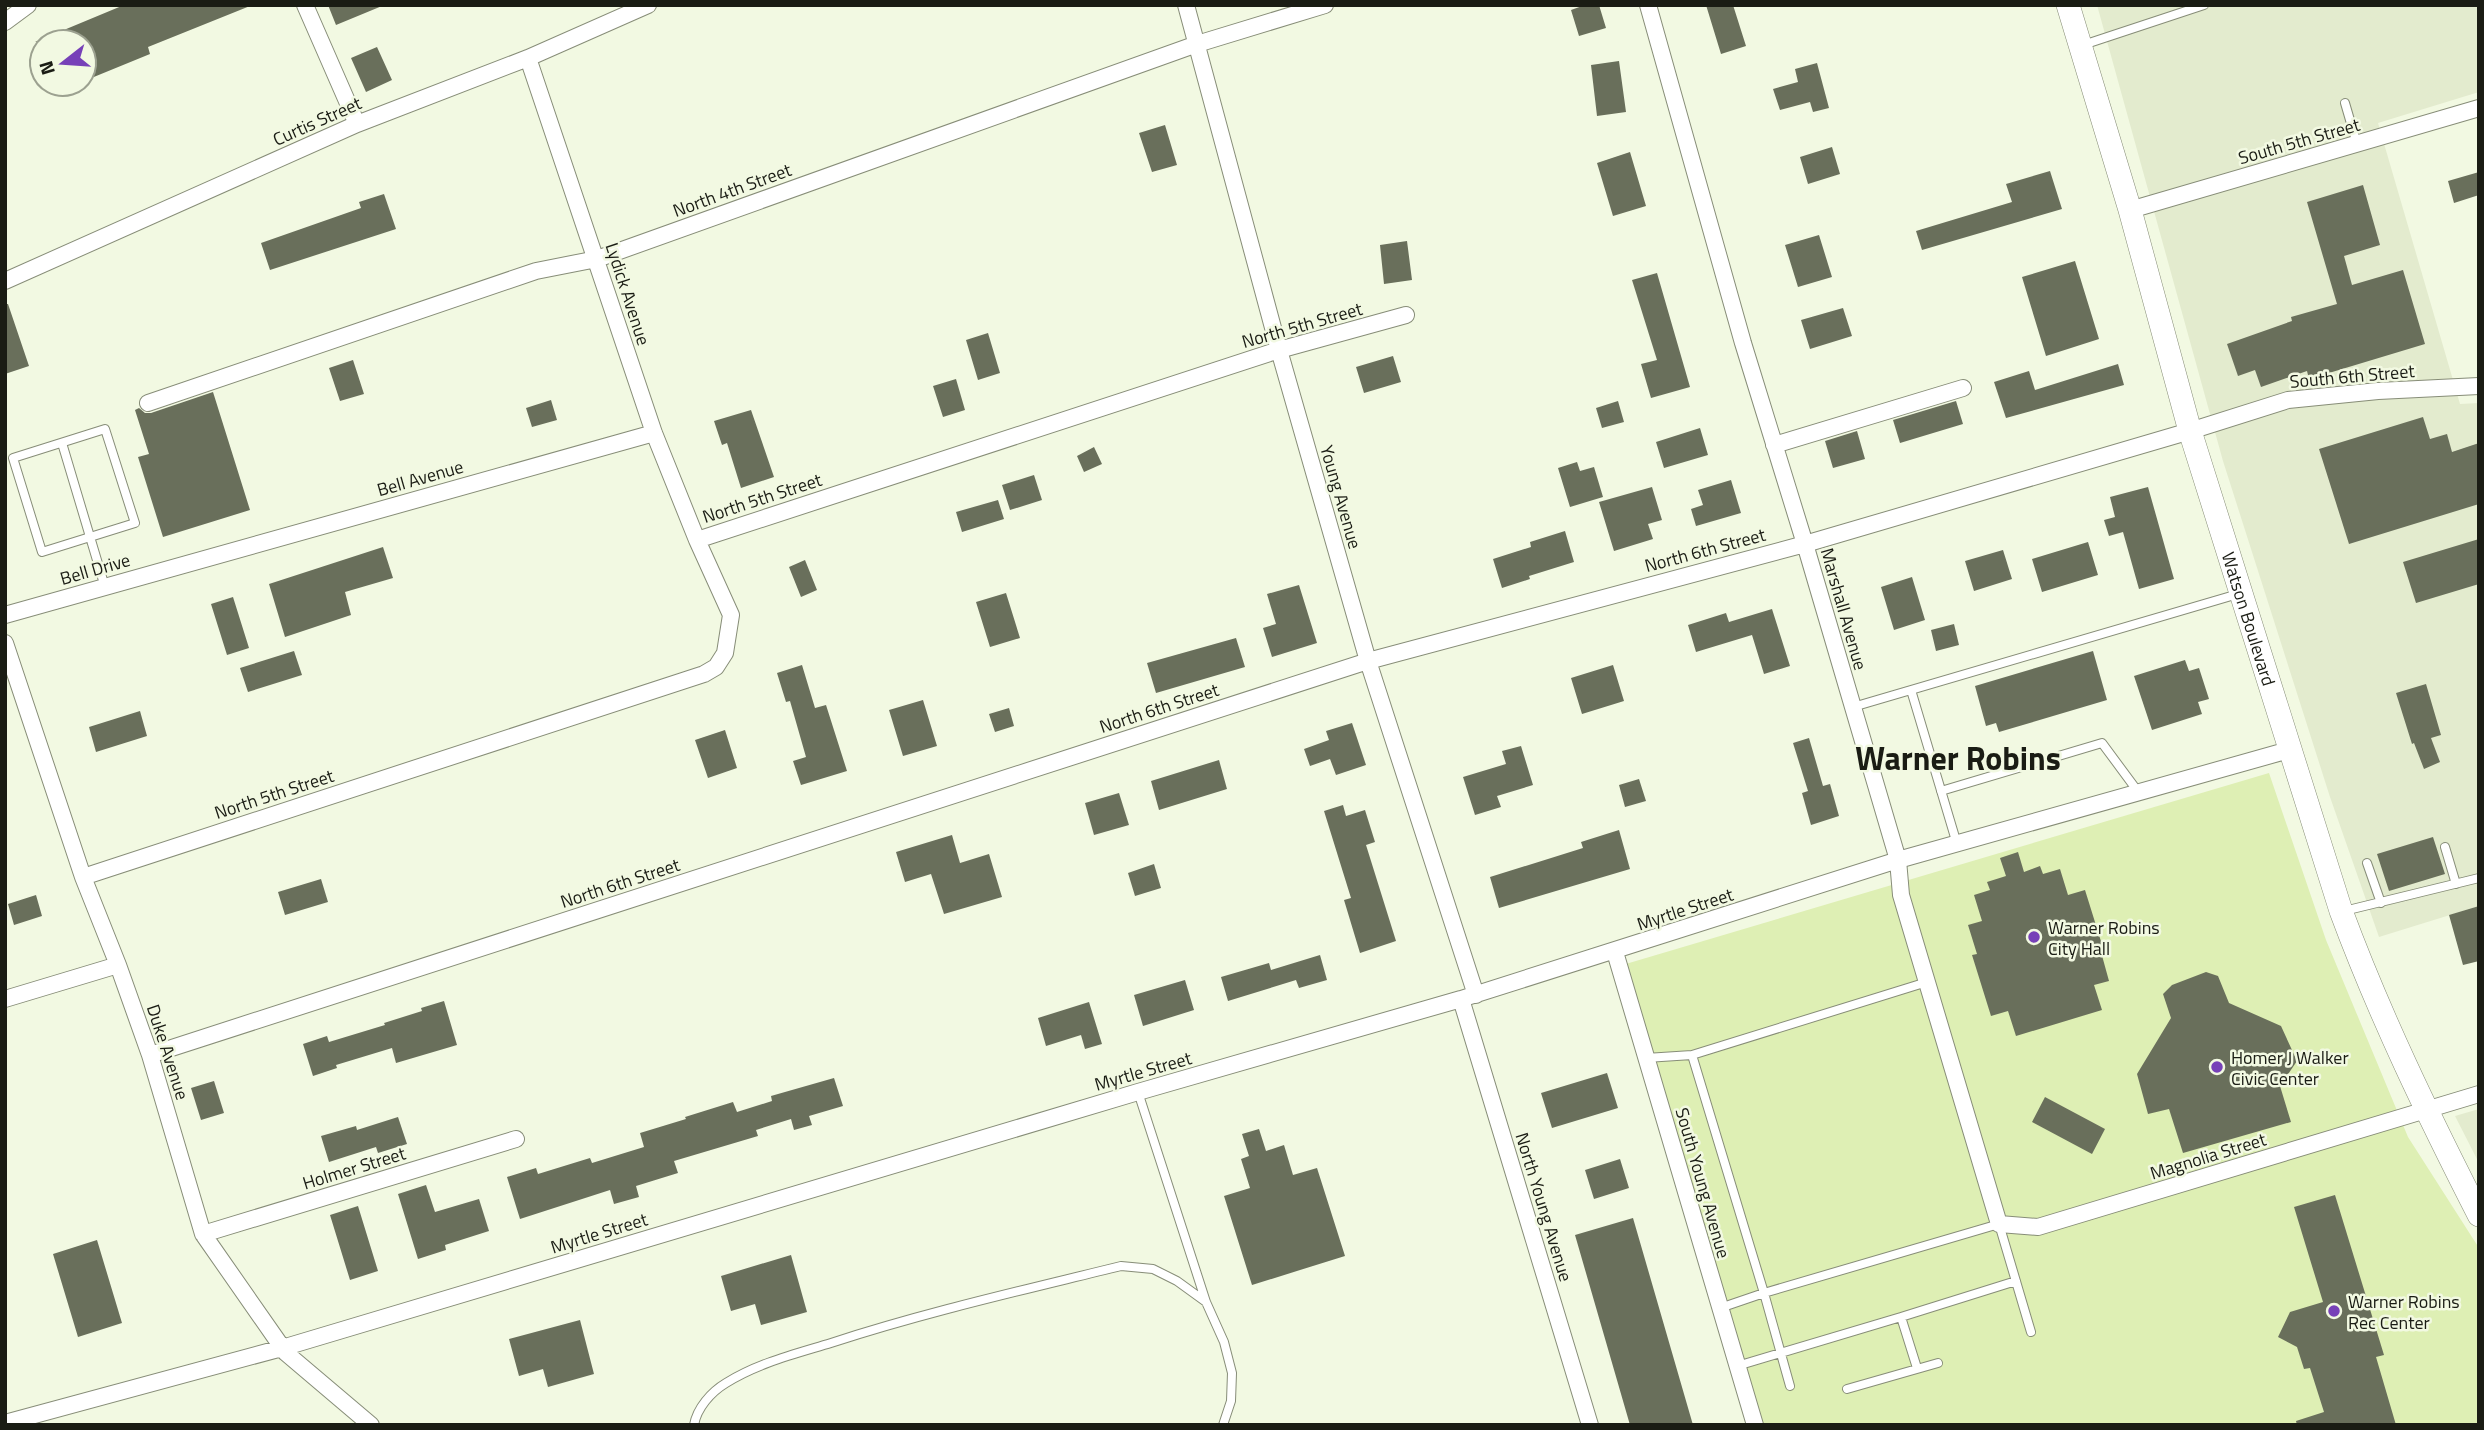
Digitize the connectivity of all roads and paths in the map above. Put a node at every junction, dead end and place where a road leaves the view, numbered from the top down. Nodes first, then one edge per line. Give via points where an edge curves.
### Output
1 (28, 5) edge
2 (305, 5) edge
3 (1186, 5) edge
4 (1325, 5) edge
5 (1648, 5) edge
6 (2068, 5) edge
7 (2204, 5) edge
8 (641, 7) edge
9 (2187, 8) edge
10 (5, 22) edge
11 (1197, 44) junction
12 (2080, 46) junction
13 (528, 58) junction
14 (2345, 103) dead end
15 (2479, 108) edge
16 (356, 124) junction
17 (2357, 144) junction
18 (2130, 210) junction
19 (597, 259) junction
20 (5, 281) edge
21 (1406, 315) dead end
22 (1279, 350) junction
23 (2479, 386) edge
24 (1963, 388) dead end
25 (148, 403) dead end
26 (2190, 431) junction
27 (654, 433) junction
28 (62, 443) junction
29 (1774, 445) junction
30 (9, 459) edge
31 (90, 537) junction
32 (697, 540) junction
33 (1805, 544) junction
34 (196, 561) joint
35 (105, 587) junction
36 (2241, 594) junction
37 (5, 615) edge
38 (5, 643) edge
39 (1368, 661) junction
40 (1911, 690) junction
41 (1853, 707) junction
42 (2289, 750) junction
43 (1941, 791) junction
44 (2138, 793) junction
45 (1957, 844) junction
46 (2445, 847) dead end
47 (1898, 860) junction
48 (2367, 863) dead end
49 (83, 877) junction
50 (2479, 878) edge
51 (2456, 884) junction
52 (2381, 903) junction
53 (2341, 911) junction
54 (1615, 952) junction
55 (118, 965) junction
56 (1927, 982) junction
57 (1469, 997) junction
58 (5, 999) edge
59 (150, 1055) junction
60 (1692, 1055) junction
61 (1646, 1058) junction
62 (1138, 1092) junction
63 (2479, 1094) edge
64 (2426, 1111) junction
65 (516, 1139) dead end
66 (2479, 1214) edge
67 (1999, 1224) junction
68 (203, 1234) junction
69 (2016, 1281) junction
70 (1764, 1293) junction
71 (1206, 1302) junction
72 (1720, 1308) junction
73 (1901, 1317) junction
74 (2031, 1332) dead end
75 (282, 1348) junction
76 (1780, 1353) junction
77 (1938, 1363) dead end
78 (1737, 1366) junction
79 (1917, 1368) junction
80 (1790, 1385) dead end
81 (1847, 1389) dead end
82 (5, 1423) edge
83 (371, 1425) edge
84 (694, 1425) edge
85 (1223, 1425) edge
86 (1590, 1425) edge
87 (1755, 1425) edge

1 - 10 street
2 - 16 street
3 - 11 street, Young Avenue
4 - 11 street, North 4th Street
5 - 29 street, Marshall Avenue
6 - 12 main road, Watson Boulevard
7 - 9 lane
8 - 13 street, Curtis Street
9 - 12 lane
11 - 19 street, North 4th Street
11 - 22 street, Young Avenue
12 - 18 main road, Watson Boulevard
13 - 16 street, Curtis Street
13 - 19 street, Lydick Avenue
14 - 17 lane
15 - 17 street, South 5th Street
16 - 20 street, Curtis Street
17 - 18 street, South 5th Street
18 - 26 main road, Watson Boulevard
19 - 25 street, North 4th Street via 536,271
19 - 27 street, Lydick Avenue
21 - 22 street, North 5th Street
22 - 32 street, North 5th Street
22 - 39 street, Young Avenue
23 - 26 street, South 6th Street via 2288,400
24 - 29 street
26 - 33 street, North 6th Street
26 - 36 main road, Watson Boulevard
27 - 32 street, Lydick Avenue
27 - 34 street, Bell Avenue
28 - 30 lane
28 - 31 lane
28 - 31 lane via 105,429 135,523
29 - 33 street, Marshall Avenue
30 - 31 lane via 42,552
31 - 35 lane
32 - 49 street, North 5th Street via 731,615 725,653 716,667 704,674
33 - 39 street, North 6th Street
33 - 41 street, Marshall Avenue
34 - 35 street, Bell Drive
35 - 37 street, Bell Drive
36 - 40 lane
36 - 42 main road, Watson Boulevard
38 - 49 street, Duke Avenue
39 - 57 street, Young Avenue
39 - 59 street, North 6th Street
40 - 41 lane
40 - 43 lane
41 - 47 street, Marshall Avenue
42 - 44 street, Myrtle Street
42 - 53 main road, Watson Boulevard
43 - 44 lane via 2102,743
43 - 45 lane
44 - 45 street, Myrtle Street
45 - 47 street, Myrtle Street
46 - 51 lane
47 - 54 street, Myrtle Street
47 - 56 street, Marshall Avenue via 1901,895
48 - 52 lane
49 - 55 street, Duke Avenue
50 - 51 lane
51 - 52 lane
52 - 53 lane
53 - 64 main road, Watson Boulevard via 2368,985
54 - 57 street, Myrtle Street
54 - 61 street, South Young Avenue
55 - 58 street
55 - 59 street, Duke Avenue
56 - 60 lane
56 - 67 street, Marshall Avenue
57 - 62 street, Myrtle Street
57 - 86 street, North Young Avenue
59 - 68 street, Duke Avenue
60 - 61 lane
60 - 70 lane
61 - 72 street, South Young Avenue
62 - 71 lane
62 - 75 street, Myrtle Street
63 - 64 street, Magnolia Street
64 - 66 main road, Watson Boulevard
64 - 67 street, Magnolia Street via 2038,1227
65 - 68 street, Holmer Street
67 - 69 lane
67 - 70 lane
68 - 75 street, Duke Avenue
69 - 73 lane
69 - 74 lane
70 - 72 lane
70 - 76 lane
71 - 84 lane via 1153,1269 1121,1266 885,1325 764,1364 724,1384 709,1398
71 - 85 lane via 1232,1373 1231,1401
72 - 78 street, South Young Avenue
73 - 76 lane
73 - 79 lane
75 - 82 street, Myrtle Street
75 - 83 street, Duke Avenue
76 - 78 lane
76 - 80 lane
77 - 79 lane
78 - 87 street, South Young Avenue
79 - 81 lane

